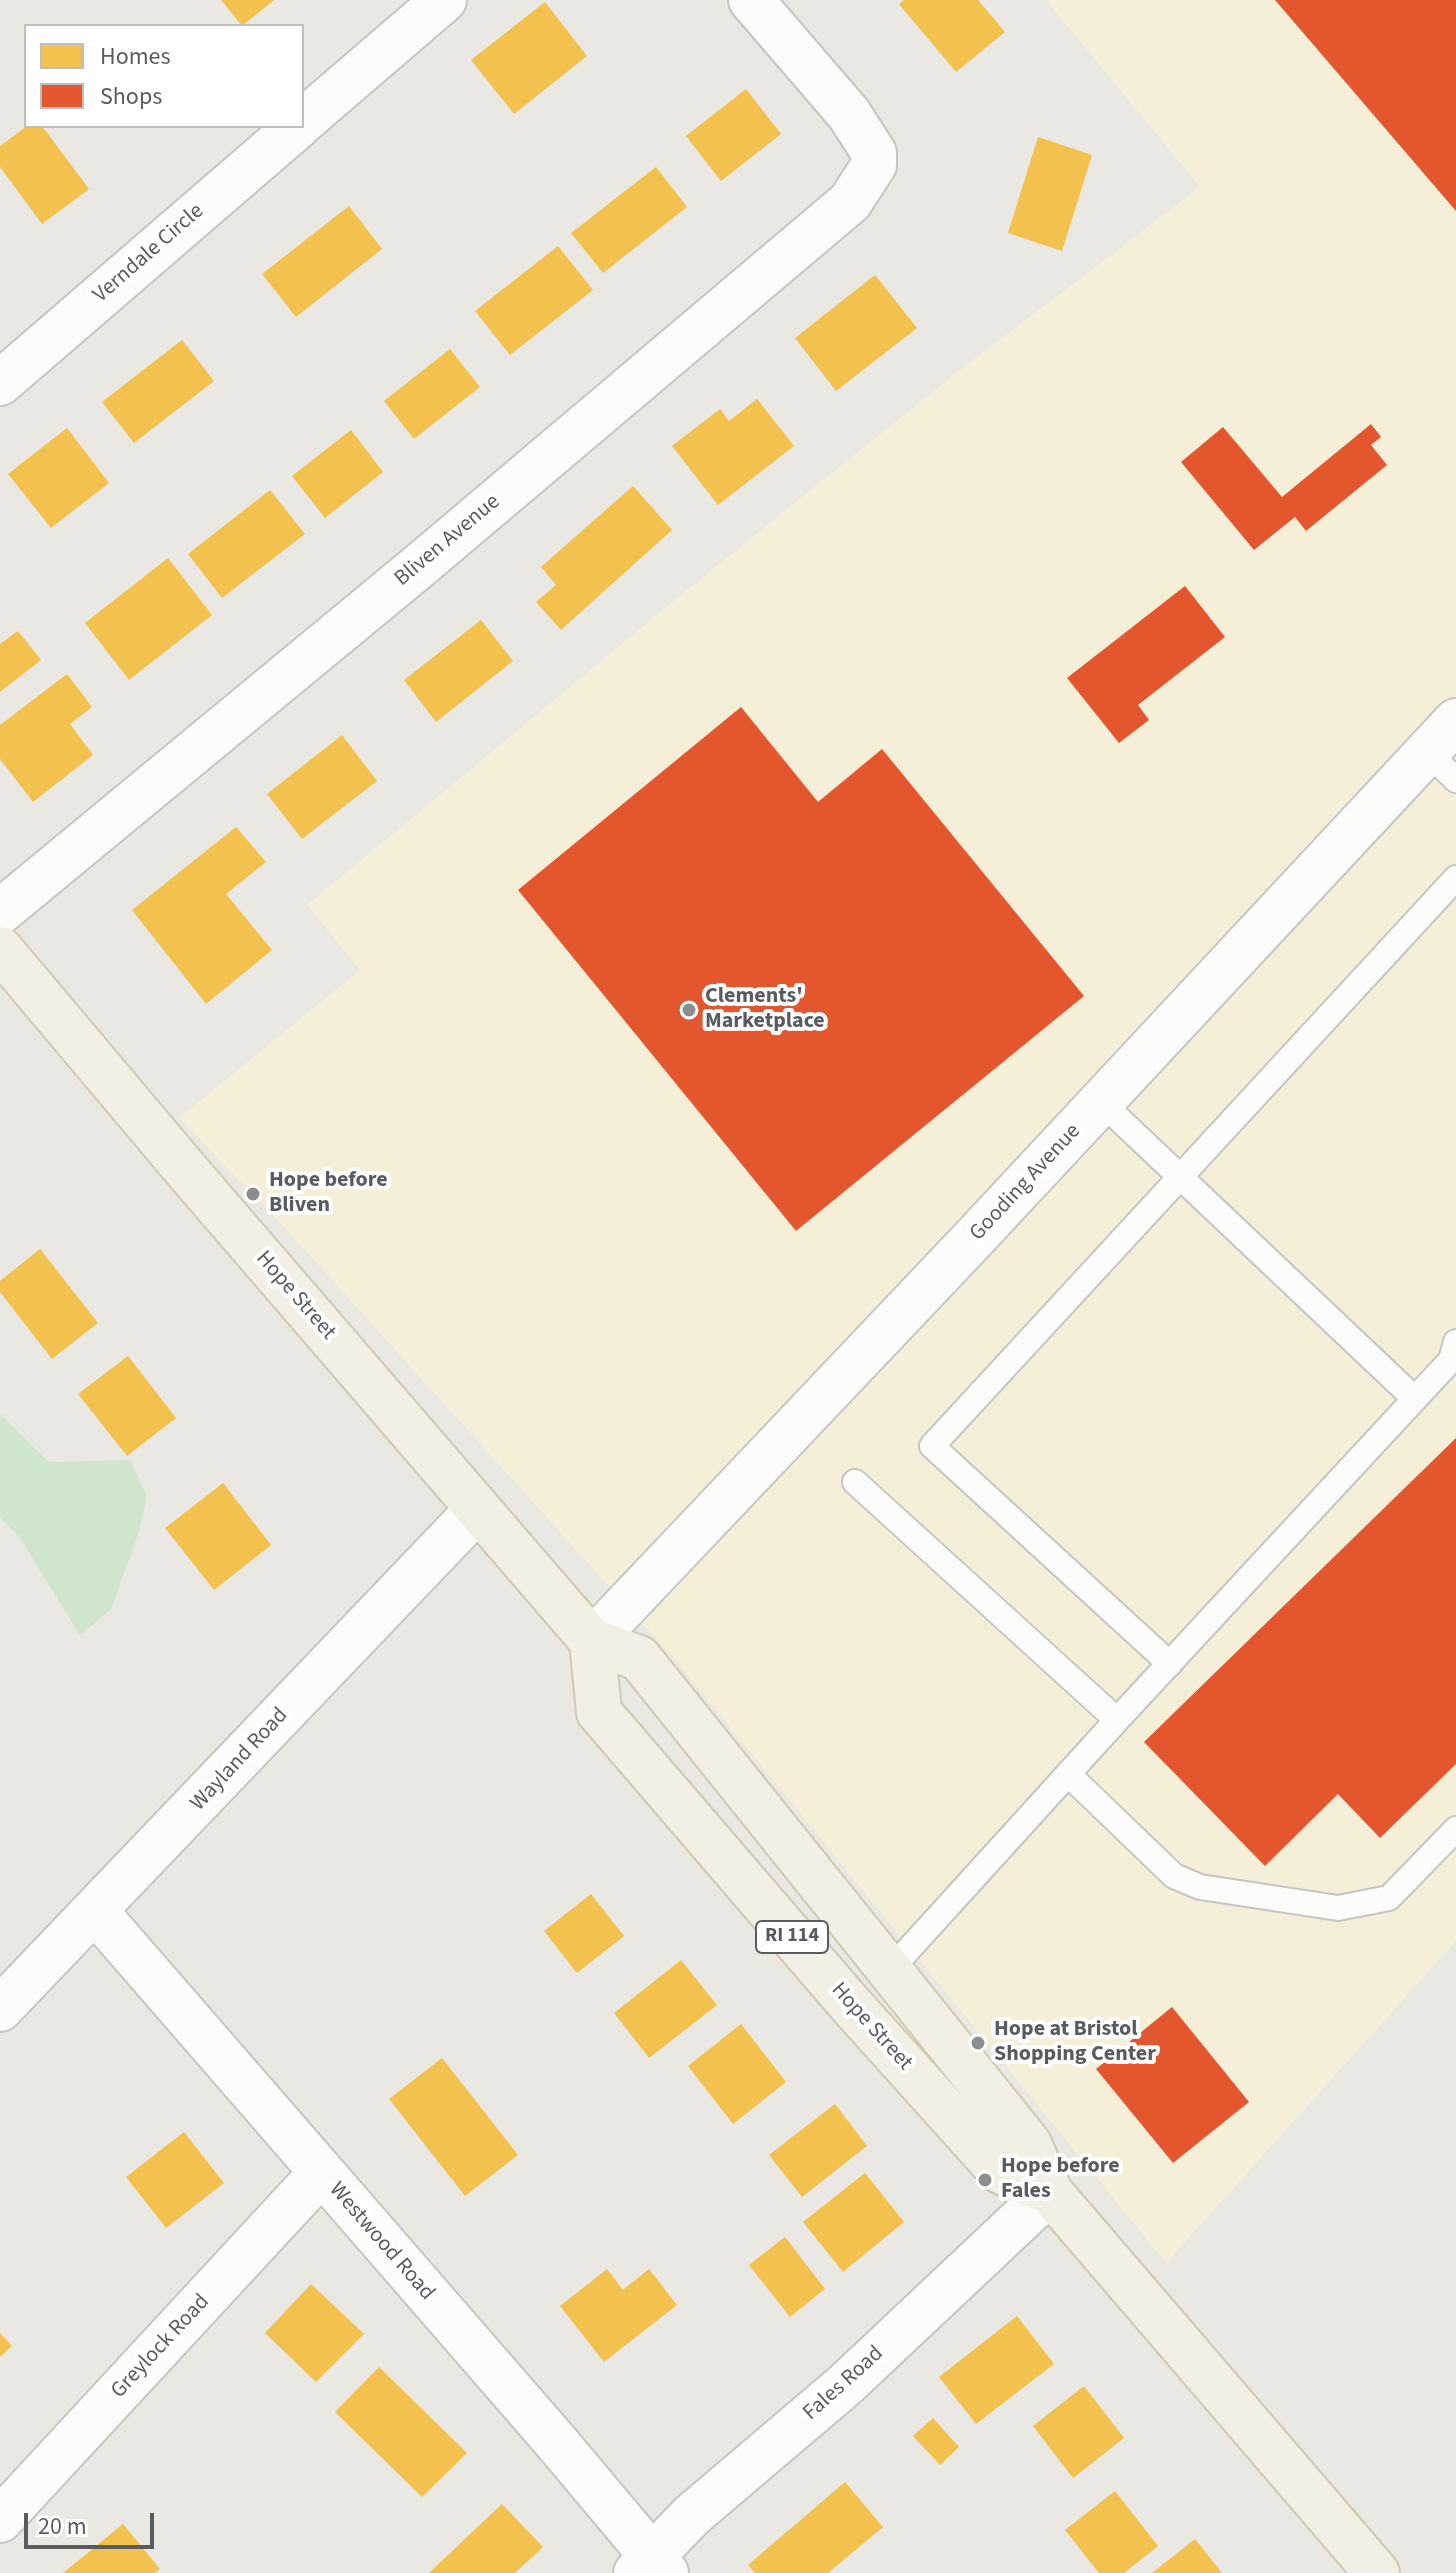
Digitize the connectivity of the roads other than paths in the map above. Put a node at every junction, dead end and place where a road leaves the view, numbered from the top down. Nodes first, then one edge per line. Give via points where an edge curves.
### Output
1 (444, 0) edge
2 (751, 0) edge
3 (304, 121) edge
4 (295, 128) edge
5 (0, 383) edge
6 (1446, 751) edge
7 (1456, 878) edge
8 (0, 912) edge
9 (0, 949) edge
10 (1101, 1102) junction
11 (1180, 1178) junction
12 (1456, 1342) edge
13 (1415, 1399) junction
14 (855, 1482) dead end
15 (478, 1509) junction
16 (592, 1641) junction
17 (1170, 1664) junction
18 (1117, 1720) junction
19 (1068, 1774) junction
20 (1456, 1829) edge
21 (96, 1912) junction
22 (890, 1970) junction
23 (0, 2009) edge
24 (321, 2173) junction
25 (1050, 2192) junction
26 (0, 2520) edge
27 (651, 2568) edge
28 (1377, 2573) edge

1 - 3 street, Verndale Circle
2 - 8 street, Bliven Avenue via 849,114 874,153 874,165 850,202
4 - 5 street, Verndale Circle
6 - 10 street, Gooding Avenue
7 - 11 lane
9 - 15 main road, Hope Street / RI 114
10 - 11 lane
10 - 16 street, Gooding Avenue
11 - 13 lane
11 - 17 lane via 932,1446
12 - 13 lane via 1451,1360
13 - 17 lane
14 - 18 lane
15 - 16 main road, Hope Street / RI 114
15 - 21 street, Wayland Road
16 - 22 main road, Hope Street / RI 114 via 639,1658
16 - 25 main road, Hope Street / RI 114 via 599,1712 1000,2171
17 - 18 lane
18 - 19 lane
19 - 20 lane via 1174,1876 1200,1887 1338,1908 1389,1898
19 - 22 lane
21 - 23 street, Wayland Road
21 - 24 street, Westwood Road
22 - 25 main road, Hope Street / RI 114 via 1029,2144
24 - 26 street, Greylock Road
24 - 27 street, Westwood Road via 557,2443
25 - 27 street, Fales Road via 845,2385 692,2515
25 - 28 main road, Hope Street / RI 114

